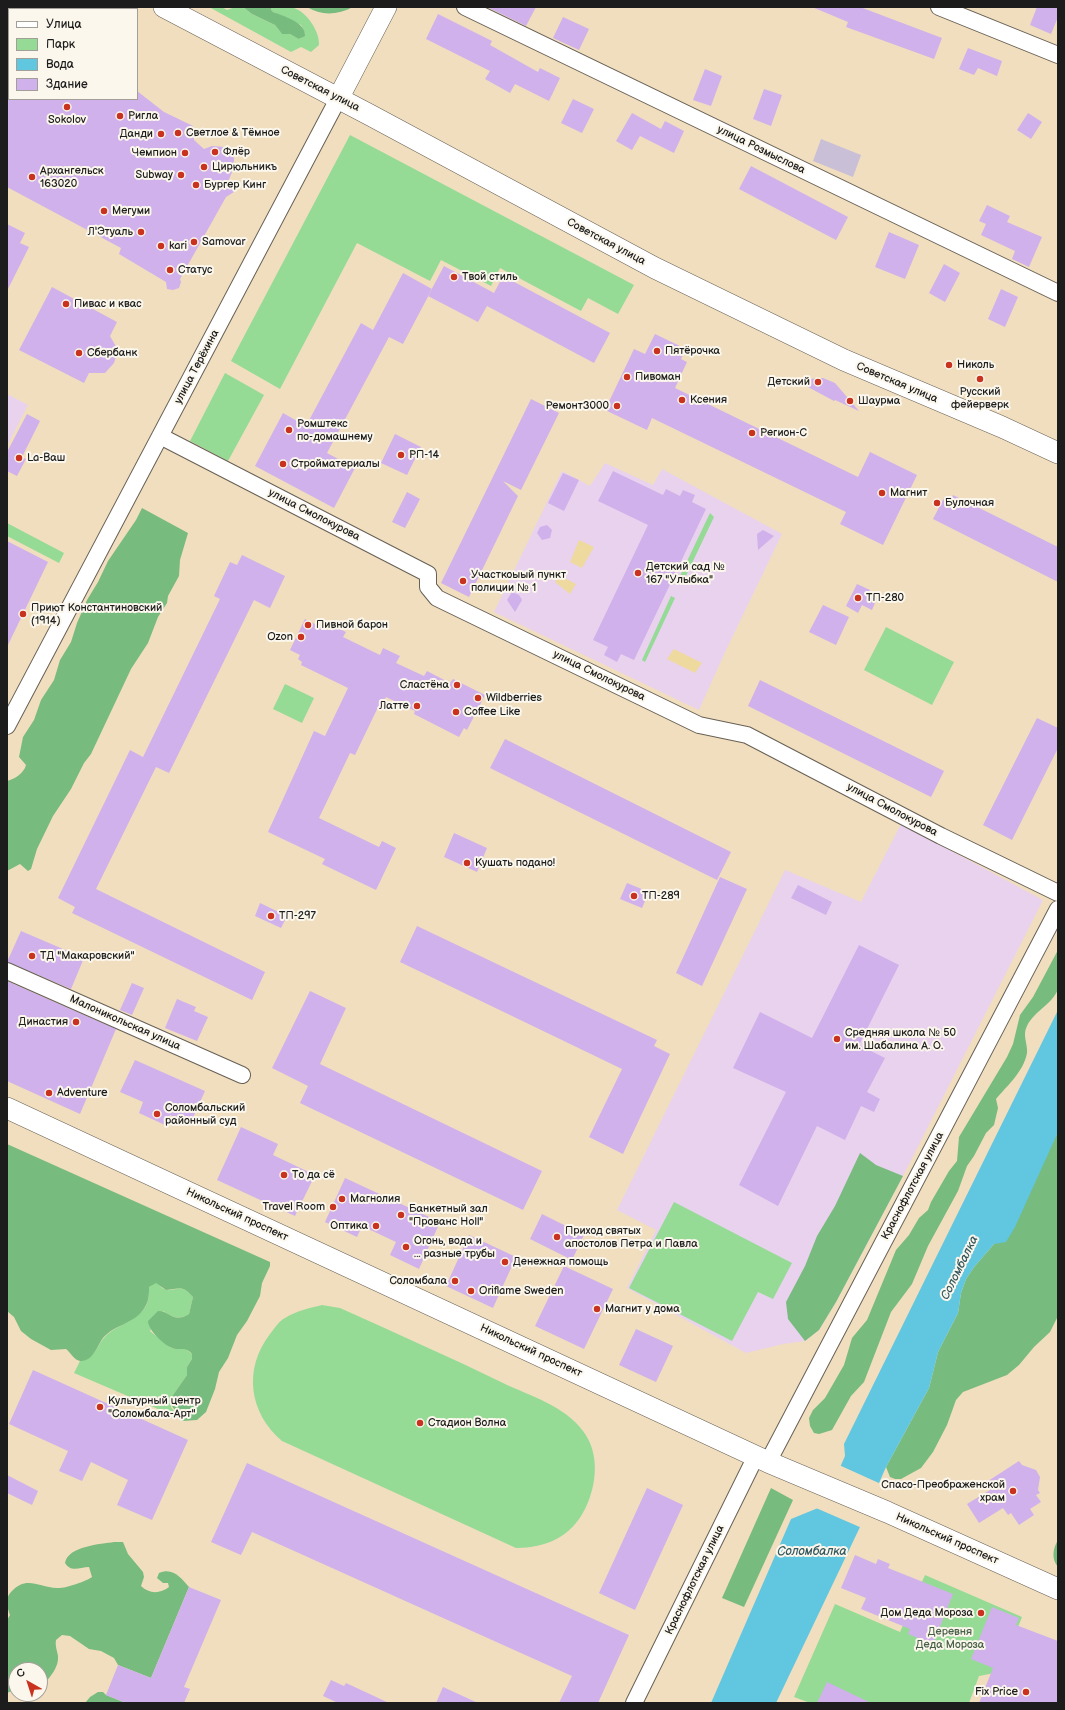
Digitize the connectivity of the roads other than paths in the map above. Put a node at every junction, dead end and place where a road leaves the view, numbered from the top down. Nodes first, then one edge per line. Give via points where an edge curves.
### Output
1 (164, 7) edge
2 (386, 7) edge
3 (465, 7) edge
4 (939, 7) edge
5 (1058, 55) edge
6 (338, 99) junction
7 (1058, 293) edge
8 (160, 436) junction
9 (1058, 453) edge
10 (9, 718) edge
11 (1058, 893) edge
12 (1058, 909) edge
13 (7, 971) edge
14 (242, 1075) dead end
15 (7, 1108) edge
16 (762, 1459) junction
17 (1058, 1589) edge
18 (634, 1703) edge

1 - 6 main road, Советская улица
2 - 6 main road, улица Терёхина
3 - 7 street, улица Розмыслова
4 - 5 street
6 - 8 street, улица Терёхина
6 - 9 main road, Советская улица via 654,268 844,360
8 - 10 street, улица Терёхина
8 - 11 street, улица Смолокурова via 428,574 428,587 437,598 699,725 747,734 941,836
12 - 16 street, Краснофлотская улица
13 - 14 street, Малоникольская улица
15 - 16 main road, Никольский проспект
16 - 17 main road, Никольский проспект
16 - 18 street, Краснофлотская улица

